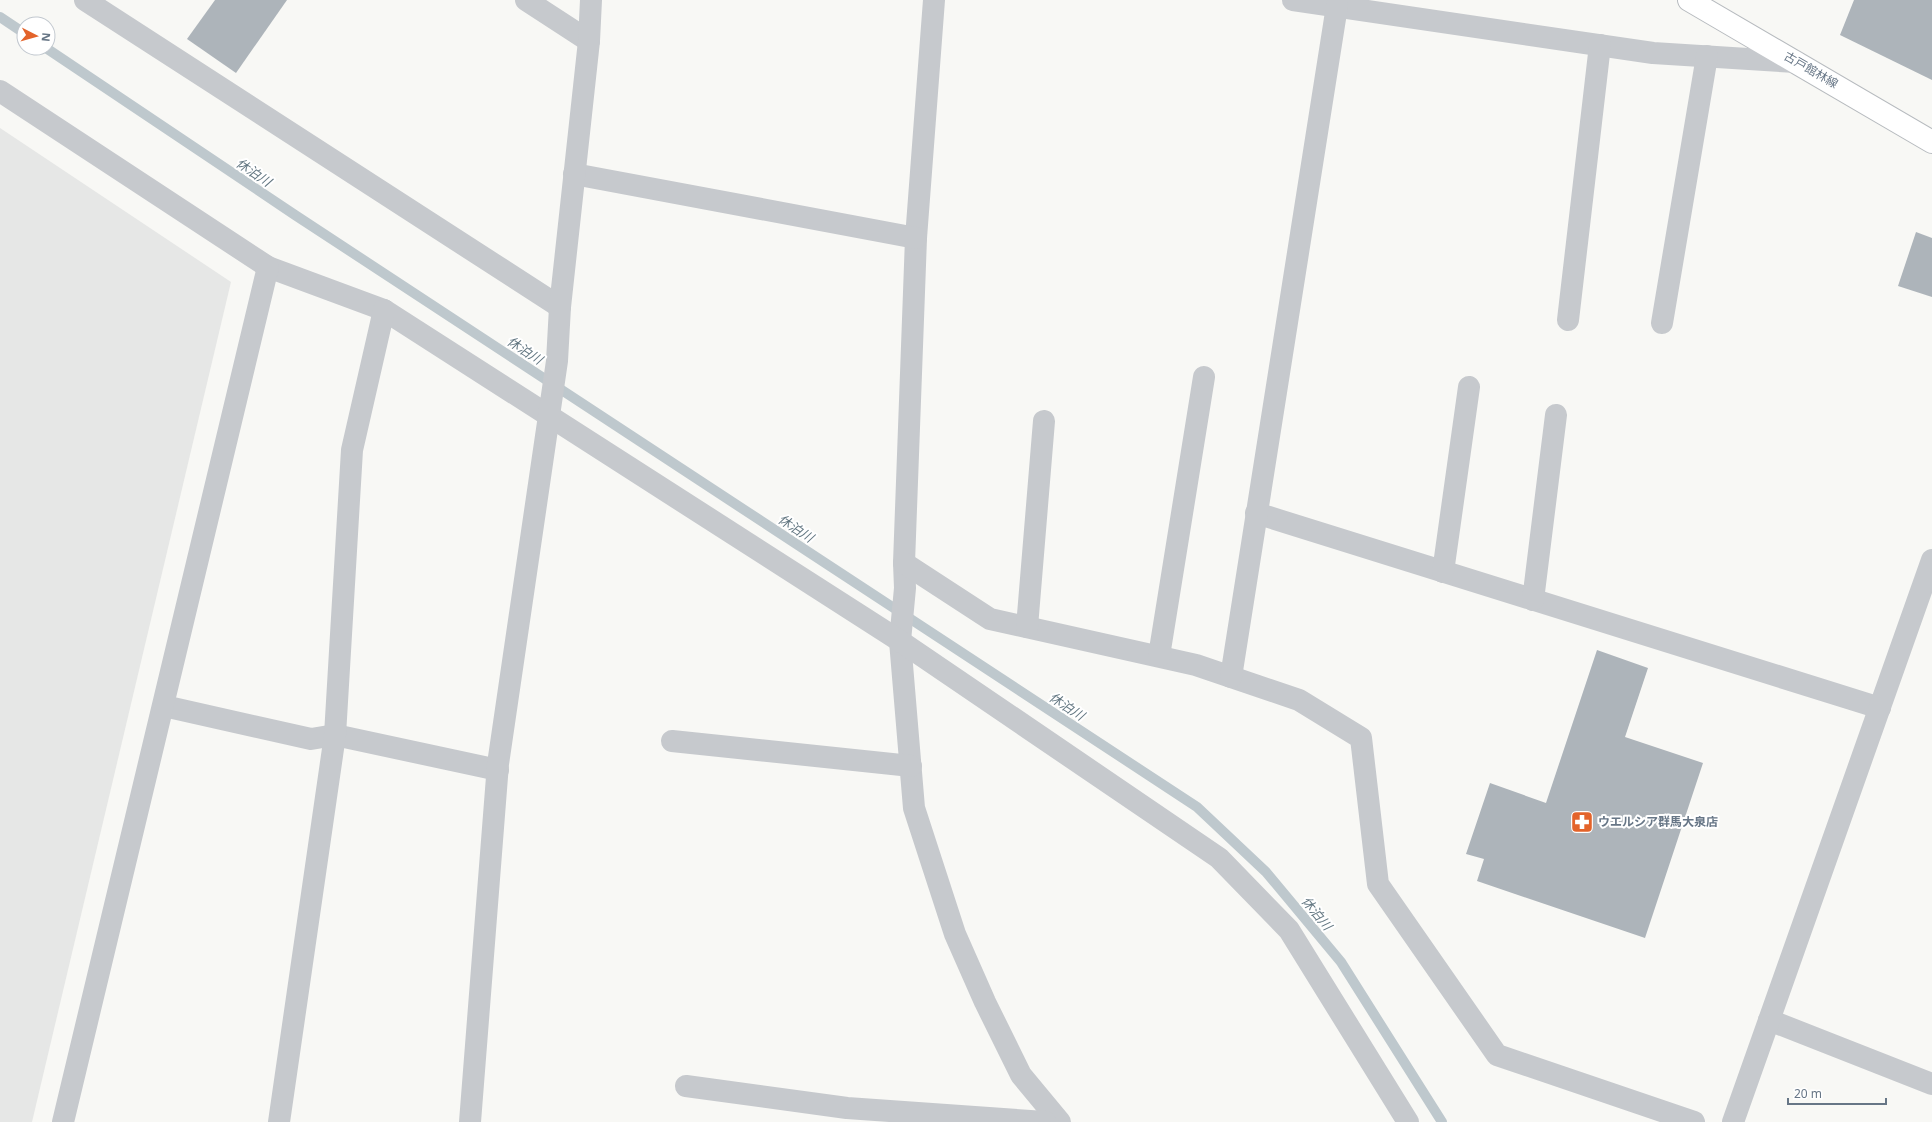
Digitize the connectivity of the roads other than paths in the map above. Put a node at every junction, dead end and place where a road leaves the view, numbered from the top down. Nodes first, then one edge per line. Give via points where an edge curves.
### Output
1 (85, 0) edge
2 (526, 0) edge
3 (591, 0) edge
4 (934, 0) edge
5 (1293, 0) edge
6 (1689, 0) edge
7 (1336, 6) junction
8 (589, 41) junction
9 (1600, 46) junction
10 (1707, 56) junction
11 (1796, 62) junction
12 (0, 91) edge
13 (1932, 142) edge
14 (574, 174) junction
15 (916, 238) junction
16 (268, 267) junction
17 (560, 307) junction
18 (384, 310) junction
19 (1568, 320) dead end
20 (1662, 323) dead end
21 (1204, 377) dead end
22 (1469, 387) dead end
23 (550, 413) junction
24 (1556, 415) dead end
25 (1044, 420) dead end
26 (1256, 513) junction
27 (1932, 560) edge
28 (904, 562) junction
29 (1443, 572) junction
30 (1533, 600) junction
31 (1027, 627) junction
32 (900, 641) junction
33 (1159, 656) junction
34 (1231, 677) junction
35 (164, 706) junction
36 (1880, 708) junction
37 (335, 735) junction
38 (672, 741) dead end
39 (911, 766) junction
40 (498, 770) junction
41 (1769, 1020) junction
42 (1932, 1084) edge
43 (686, 1086) dead end
44 (63, 1122) edge
45 (279, 1122) edge
46 (470, 1122) edge
47 (1045, 1122) edge
48 (1060, 1122) edge
49 (1408, 1122) edge
50 (1694, 1122) edge
51 (1733, 1122) edge

1 - 17 street
2 - 8 street
3 - 8 street
4 - 15 street
5 - 7 street
6 - 11 main road, 古戸館林線
7 - 9 street
7 - 26 street
8 - 14 street
9 - 10 street
9 - 19 street
10 - 11 street
10 - 20 street
11 - 13 main road, 古戸館林線
12 - 16 street
14 - 15 street
14 - 17 street
15 - 28 street
16 - 18 street
16 - 35 street
17 - 23 street via 557,361
18 - 23 street
18 - 37 street via 352,450
21 - 33 street
22 - 29 street
23 - 32 street
23 - 40 street
24 - 30 street
25 - 31 street
26 - 29 street
26 - 34 street
27 - 36 street
28 - 31 street via 990,619
28 - 32 street via 905,588
29 - 30 street
30 - 36 street
31 - 33 street
32 - 39 street
32 - 49 street via 1219,858 1289,930
33 - 34 street via 1196,664
34 - 50 street via 1298,700 1361,738 1378,884 1497,1055
35 - 37 street via 311,739
35 - 44 street
36 - 41 street
37 - 40 street
37 - 45 street
38 - 39 street
39 - 48 street via 914,808 955,934 1021,1075
40 - 46 street
41 - 42 street
41 - 51 street
43 - 47 street via 847,1108

